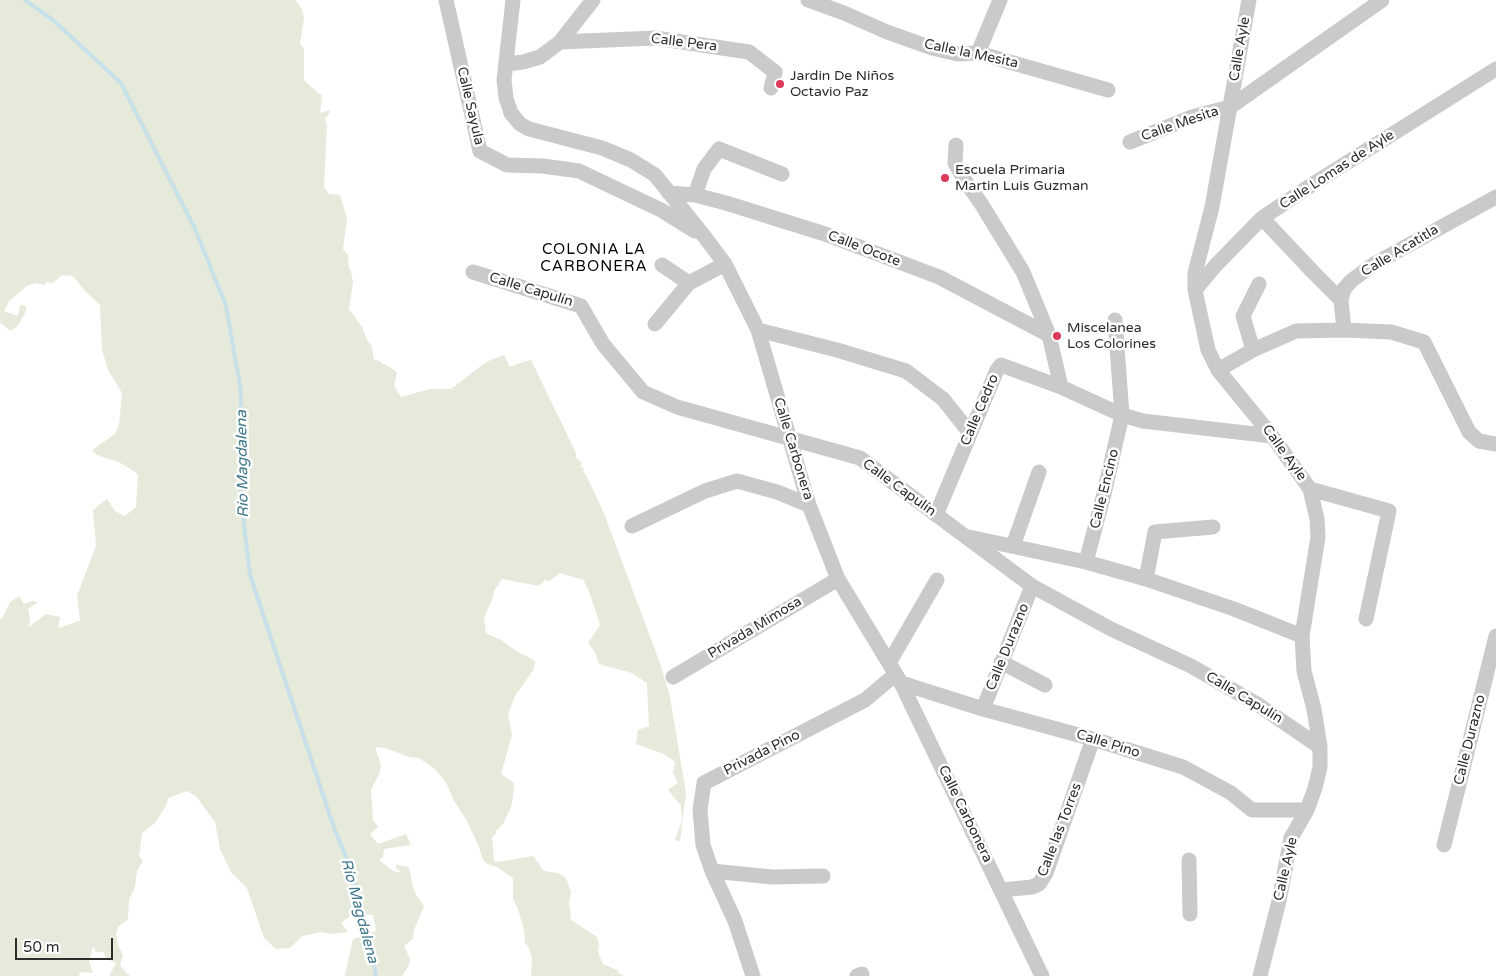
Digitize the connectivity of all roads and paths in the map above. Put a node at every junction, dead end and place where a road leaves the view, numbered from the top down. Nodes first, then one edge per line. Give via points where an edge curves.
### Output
1 (446, 0) edge
2 (513, 0) edge
3 (593, 0) edge
4 (808, 0) edge
5 (1000, 0) edge
6 (1249, 0) edge
7 (1382, 0) edge
8 (560, 42) junction
9 (978, 53) junction
10 (506, 64) junction
11 (1496, 69) edge
12 (771, 88) dead end
13 (1108, 90) dead end
14 (1230, 107) junction
15 (1130, 142) dead end
16 (956, 145) dead end
17 (782, 174) dead end
18 (669, 193) junction
19 (695, 195) junction
20 (1496, 197) edge
21 (1262, 218) junction
22 (704, 236) junction
23 (662, 264) dead end
24 (725, 264) junction
25 (473, 272) dead end
26 (689, 283) junction
27 (1259, 284) dead end
28 (1195, 290) junction
29 (1340, 300) junction
30 (1115, 320) dead end
31 (655, 324) dead end
32 (758, 330) junction
33 (1344, 330) junction
34 (1049, 335) junction
35 (1253, 350) junction
36 (1218, 370) junction
37 (1061, 387) junction
38 (1122, 415) junction
39 (970, 433) junction
40 (1272, 436) junction
41 (791, 439) junction
42 (1496, 444) edge
43 (1039, 472) dead end
44 (1310, 489) junction
45 (810, 504) junction
46 (936, 515) junction
47 (632, 526) dead end
48 (1213, 527) dead end
49 (965, 537) junction
50 (1013, 546) junction
51 (1086, 562) junction
52 (838, 579) junction
53 (1146, 579) junction
54 (937, 580) dead end
55 (1032, 586) junction
56 (1366, 619) dead end
57 (1302, 636) junction
58 (1496, 636) edge
59 (1002, 662) junction
60 (895, 673) junction
61 (673, 676) dead end
62 (1045, 685) dead end
63 (984, 708) junction
64 (1093, 739) junction
65 (1320, 747) junction
66 (1307, 810) junction
67 (1444, 844) dead end
68 (1190, 860) dead end
69 (712, 871) junction
70 (823, 876) dead end
71 (1002, 890) junction
72 (1190, 914) dead end
73 (754, 976) edge
74 (1042, 976) edge
75 (1260, 976) edge

1 - 22 street, Calle Sayula via 480,151 507,165 579,172 661,210
2 - 10 street, Calle Carbonera
3 - 8 street
4 - 9 street, Calle la Mesita via 932,48 958,54
5 - 9 street
6 - 14 street, Calle Ayle
7 - 14 street
8 - 10 street via 540,57
8 - 12 street, Calle Pera via 655,38 749,52 775,72
9 - 13 street, Calle la Mesita
10 - 18 street, Calle Carbonera via 506,98 520,124 631,160 655,175
11 - 21 street, Calle Lomas de Ayle
14 - 15 street, Calle Mesita via 1192,117
14 - 28 street, Calle Ayle via 1212,207 1195,273
16 - 34 street via 955,163 1023,272
17 - 19 street via 719,149 704,169
18 - 19 street, Calle Ocote
18 - 22 street, Calle Carbonera
19 - 34 street, Calle Ocote via 824,234 939,277
20 - 29 street, Calle Acatitla via 1374,264 1344,289
21 - 28 street, Calle Lomas de Ayle
21 - 29 street
22 - 24 street, Calle Carbonera
23 - 26 street
24 - 26 street
24 - 32 street, Calle Carbonera
25 - 41 street, Calle Capulín via 581,306 603,344 643,392 677,408
26 - 31 street
27 - 35 street via 1243,316
28 - 36 street, Calle Ayle via 1208,350
29 - 33 street
30 - 38 street, Calle Encino
32 - 39 street via 906,371 943,399
32 - 41 street, Calle Carbonera
33 - 35 street via 1296,331
33 - 42 street via 1391,332 1424,342 1469,432 1479,442
34 - 37 street
35 - 36 street
36 - 40 street, Calle Ayle
37 - 38 street
37 - 39 street, Calle Cedro via 1001,365
38 - 40 street
38 - 51 street, Calle Encino
39 - 46 street, Calle Cedro
40 - 44 street, Calle Ayle
41 - 45 street, Calle Carbonera
41 - 46 street, Calle Capulín via 860,458
43 - 50 street
44 - 56 street via 1390,511
44 - 57 street, Calle Ayle via 1318,537
45 - 47 street via 737,481 705,491
45 - 52 street, Calle Carbonera
46 - 49 street, Calle Capulín
48 - 53 street via 1155,532
49 - 50 street
49 - 55 street, Calle Capulín
50 - 51 street
51 - 53 street
52 - 60 street, Calle Carbonera
52 - 61 street, Privada Mimosa
53 - 57 street via 1234,608
54 - 60 street
55 - 59 street, Calle Durazno
55 - 65 street, Calle Capulín via 1199,671 1257,704
57 - 65 street, Calle Ayle via 1304,671
58 - 67 street, Calle Durazno
59 - 62 street
59 - 63 street, Calle Durazno
60 - 63 street, Calle Pino
60 - 69 street, Privada Pino via 865,700 704,783 700,810 703,845
60 - 71 street, Calle Carbonera
63 - 64 street, Calle Pino
64 - 66 street, Calle Pino via 1183,767 1231,793 1252,810
64 - 71 street, Calle las Torres via 1046,873 1039,884 1032,887
65 - 66 street, Calle Ayle via 1320,767
66 - 75 street, Calle Ayle via 1291,838
68 - 72 street
69 - 70 street via 772,877
69 - 73 street via 735,921
71 - 74 street, Calle Carbonera

